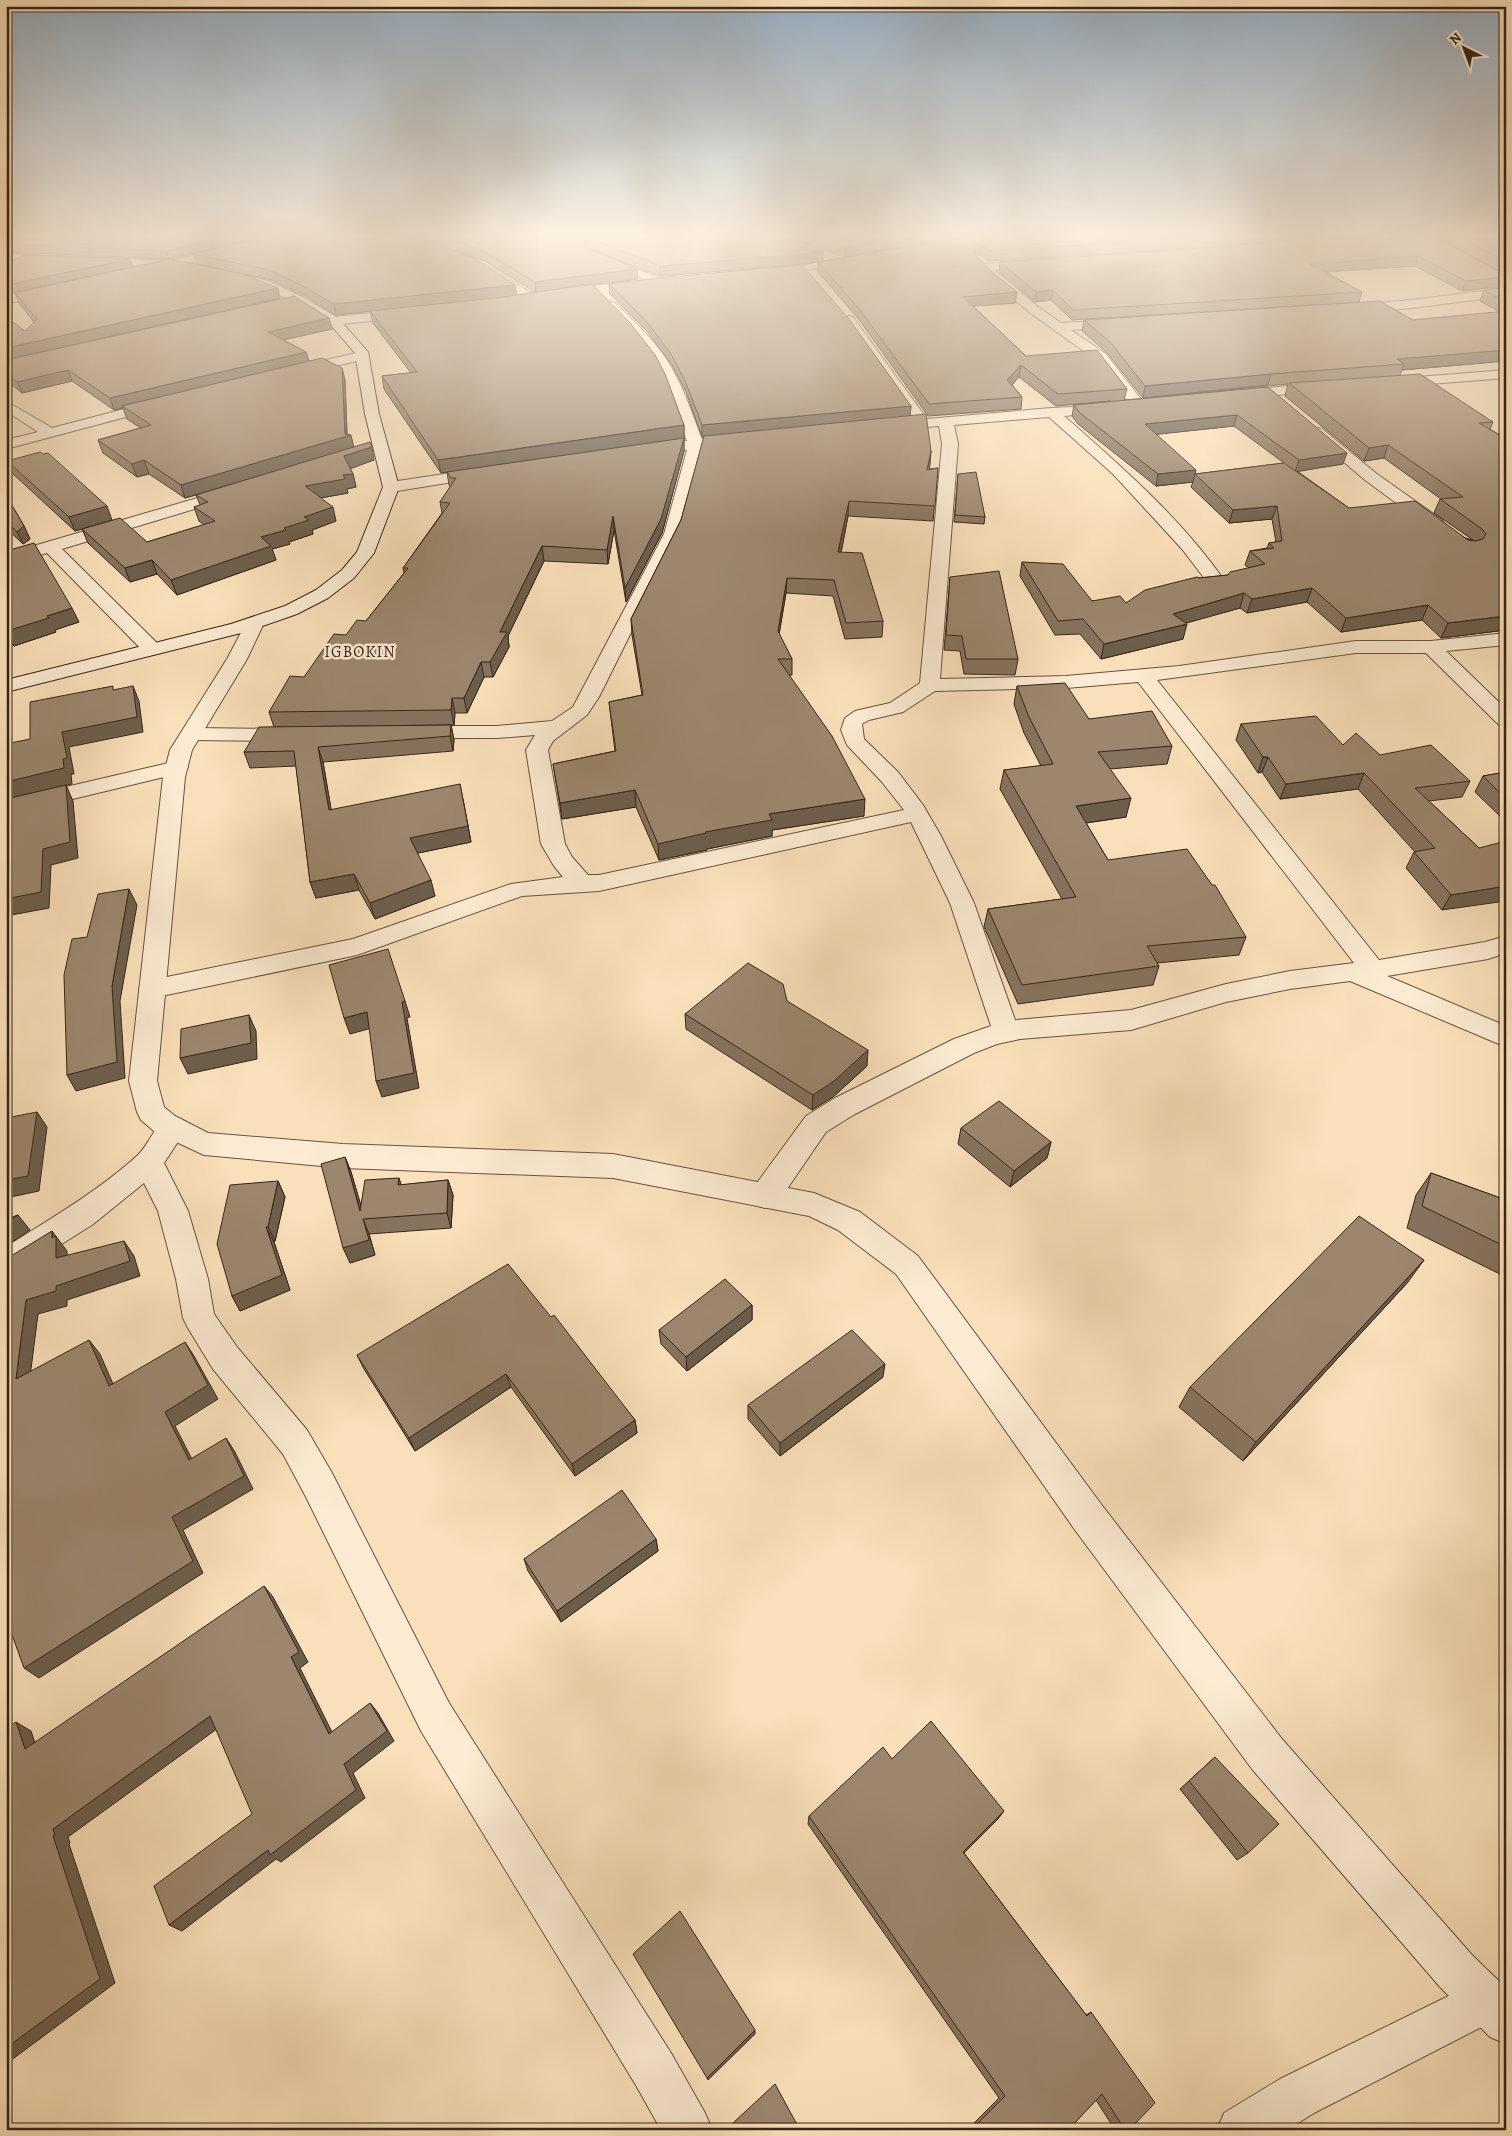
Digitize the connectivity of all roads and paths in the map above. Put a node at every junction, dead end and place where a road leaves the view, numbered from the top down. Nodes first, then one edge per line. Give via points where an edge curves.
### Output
1 (346, 335) edge
2 (641, 335) edge
3 (859, 335) edge
4 (1069, 335) edge
5 (361, 356) junction
6 (286, 373) edge
7 (1506, 374) edge
8 (1478, 376) junction
9 (1373, 384) edge
10 (1335, 387) edge
11 (1499, 390) dead end
12 (1268, 391) junction
13 (1225, 396) edge
14 (177, 399) edge
15 (1283, 404) edge
16 (6, 405) edge
17 (1051, 412) junction
18 (946, 422) junction
19 (1305, 422) edge
20 (923, 423) junction
21 (875, 427) edge
22 (50, 433) junction
23 (756, 439) edge
24 (696, 444) junction
25 (6, 445) edge
26 (380, 447) junction
27 (636, 451) edge
28 (362, 452) edge
29 (499, 471) edge
30 (254, 487) edge
31 (391, 487) junction
32 (1446, 532) edge
33 (51, 547) junction
34 (6, 560) edge
35 (1217, 584) edge
36 (255, 623) junction
37 (1506, 639) edge
38 (1431, 646) junction
39 (152, 649) junction
40 (1143, 675) junction
41 (930, 685) junction
42 (6, 686) edge
43 (1506, 721) edge
44 (558, 727) junction
45 (392, 733) edge
46 (191, 734) junction
47 (315, 734) edge
48 (177, 767) junction
49 (6, 808) edge
50 (916, 814) junction
51 (557, 852) junction
52 (582, 883) junction
53 (519, 888) junction
54 (1506, 944) edge
55 (1363, 971) junction
56 (152, 988) junction
57 (1006, 1032) junction
58 (1506, 1037) edge
59 (174, 1128) junction
60 (149, 1162) junction
61 (766, 1196) junction
62 (6, 1263) edge
63 (1496, 2011) edge
64 (688, 2130) edge
65 (1241, 2130) edge

1 - 5 street
2 - 24 street via 670,377
3 - 20 street
4 - 17 street via 1101,357 1143,405
5 - 6 street
5 - 26 street
7 - 8 street
8 - 9 street
8 - 11 street
10 - 12 street
12 - 13 street
12 - 15 street
14 - 22 street
16 - 22 street
17 - 18 street
17 - 35 street via 1118,470 1188,545
18 - 20 street
18 - 41 street via 950,444
19 - 32 street via 1371,477
20 - 21 street
22 - 25 street
23 - 24 street
24 - 27 street
24 - 44 street via 672,534 589,697 580,710
26 - 28 street
26 - 31 street
29 - 31 street
30 - 33 street
31 - 36 street via 366,553 348,574 322,594
33 - 34 street
33 - 39 street
36 - 39 street
36 - 46 street
37 - 38 street
38 - 40 street via 1356,647
38 - 43 street
39 - 42 street
40 - 41 street via 1066,682
40 - 55 street
41 - 50 street via 896,708 862,715 852,722 851,730 854,741 890,777
44 - 45 street via 497,732
44 - 51 street via 544,737 537,750
46 - 47 street
46 - 48 street via 181,750
48 - 49 street
48 - 56 street via 165,850
50 - 52 street via 599,884
50 - 57 street via 962,903
51 - 52 street
51 - 53 street
52 - 53 street
53 - 56 street via 358,947
54 - 55 street via 1488,950
55 - 57 street via 1290,980 1226,993 1131,1020 1020,1028
55 - 58 street
56 - 59 street via 143,1081 151,1112
57 - 61 street via 992,1034 964,1046 816,1124
59 - 60 street
59 - 61 street via 204,1144 342,1156 613,1166
60 - 62 street via 81,1216
60 - 64 street via 173,1211 199,1318 225,1358 295,1442 435,1717 649,2061
61 - 63 street via 814,1205 849,1221 908,1265 1088,1517 1267,1754 1456,1971
63 - 65 street via 1297,2096

